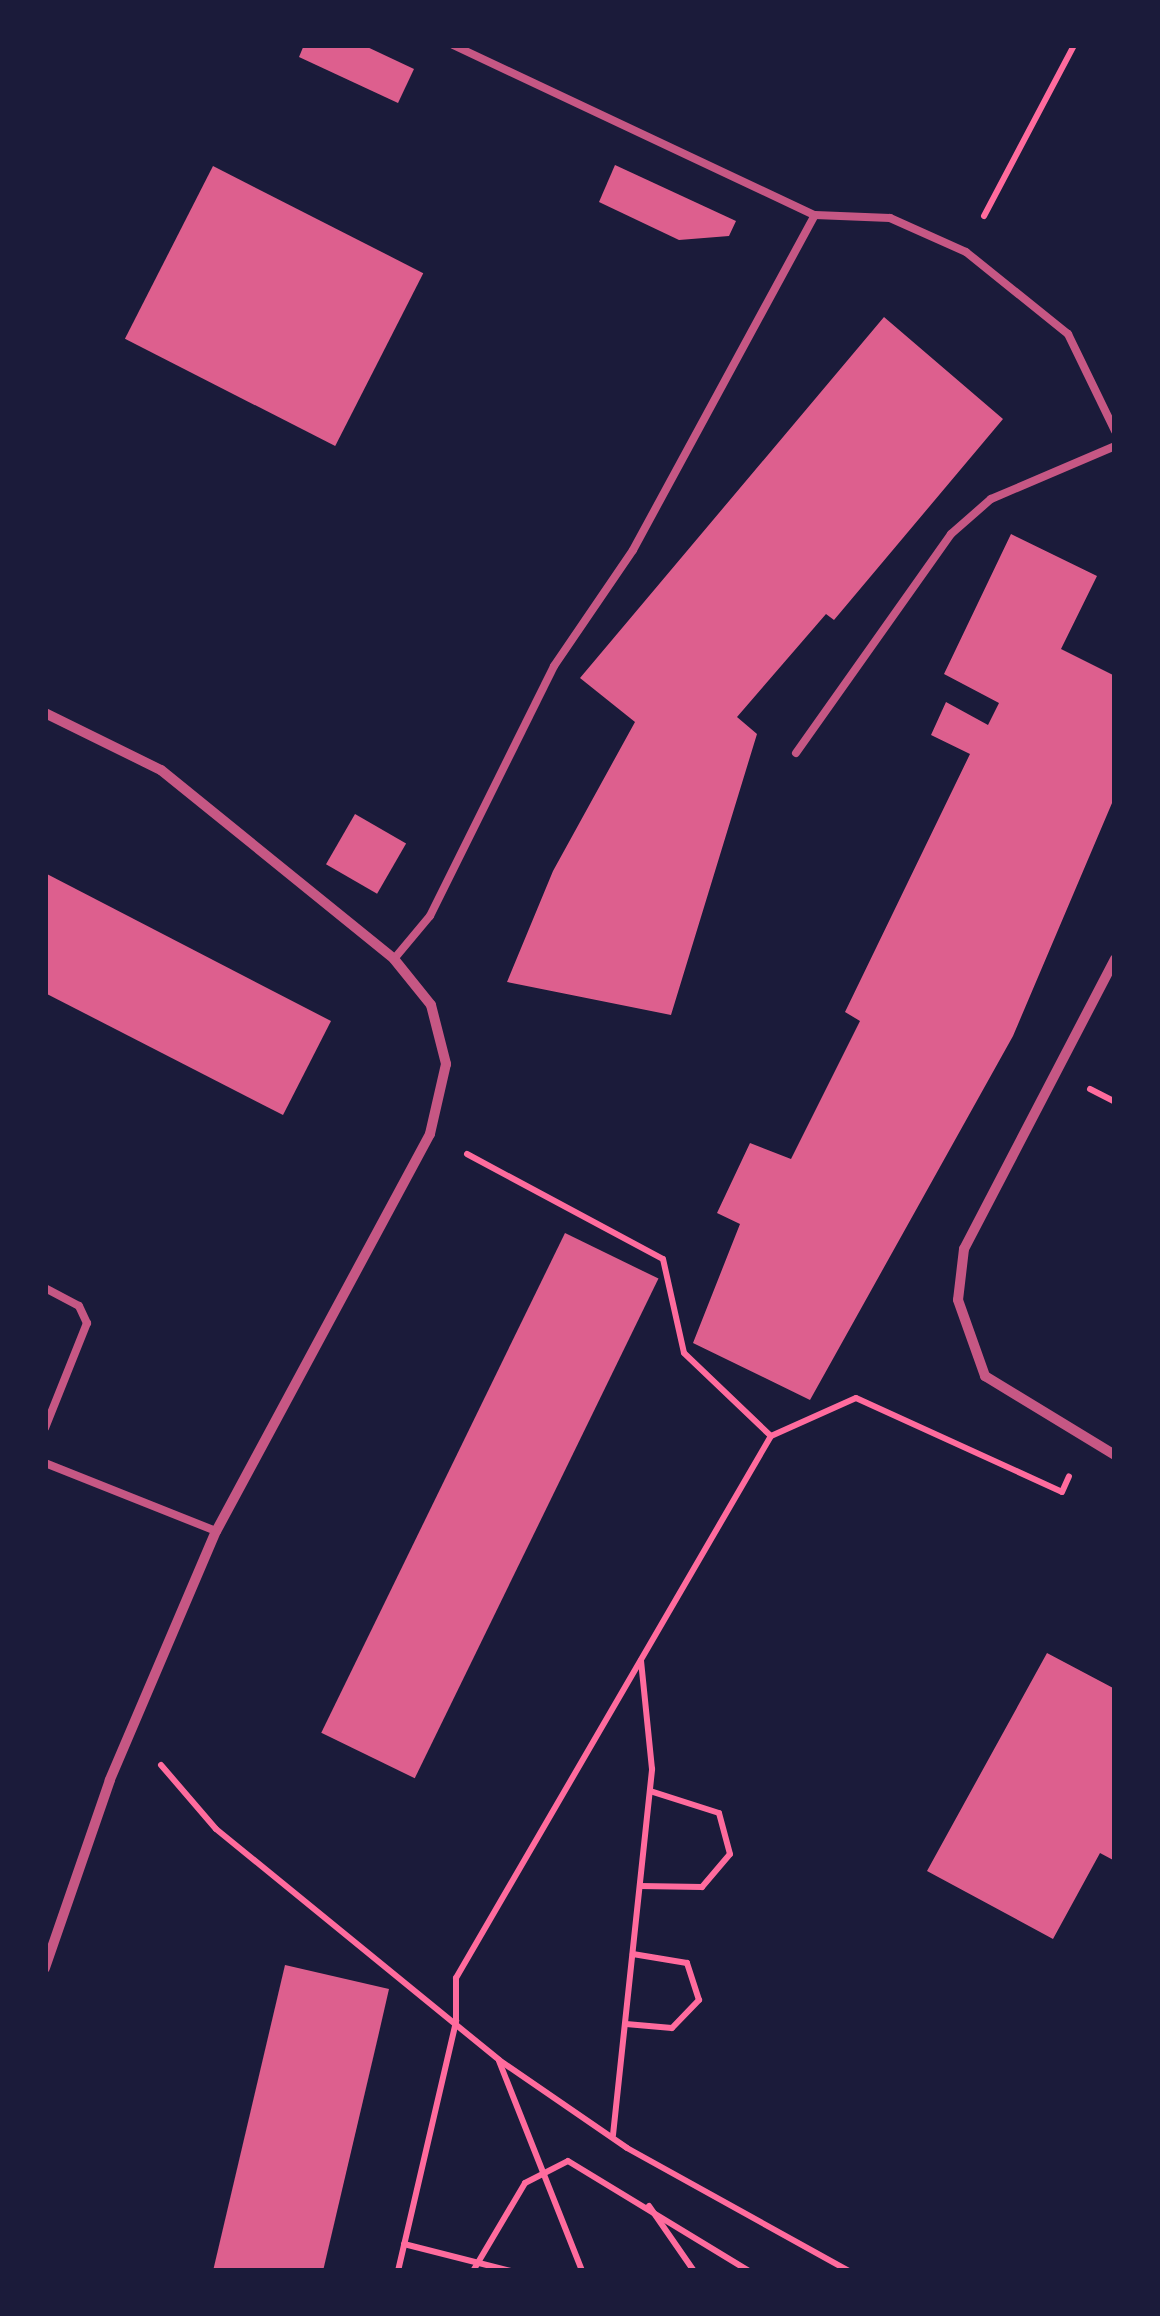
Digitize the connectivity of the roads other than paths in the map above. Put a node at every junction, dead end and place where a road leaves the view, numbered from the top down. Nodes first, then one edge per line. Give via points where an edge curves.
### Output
1 (453, 45) edge
2 (815, 215) junction
3 (1115, 431) edge
4 (1115, 446) edge
5 (45, 713) edge
6 (796, 753) dead end
7 (394, 959) junction
8 (1115, 959) edge
9 (45, 1288) edge
10 (45, 1428) edge
11 (1115, 1455) edge
12 (45, 1463) edge
13 (216, 1531) junction
14 (45, 1968) edge

1 - 2 lane
2 - 3 lane via 890,218 966,252 1068,334
2 - 7 lane via 633,550 554,666 430,916
4 - 6 lane via 991,499 951,534
5 - 7 street via 161,770
7 - 13 street via 431,1006 446,1064 430,1134
8 - 11 street via 964,1249 958,1300 985,1376
9 - 10 lane via 80,1306 87,1323
12 - 13 lane
13 - 14 street via 131,1730

